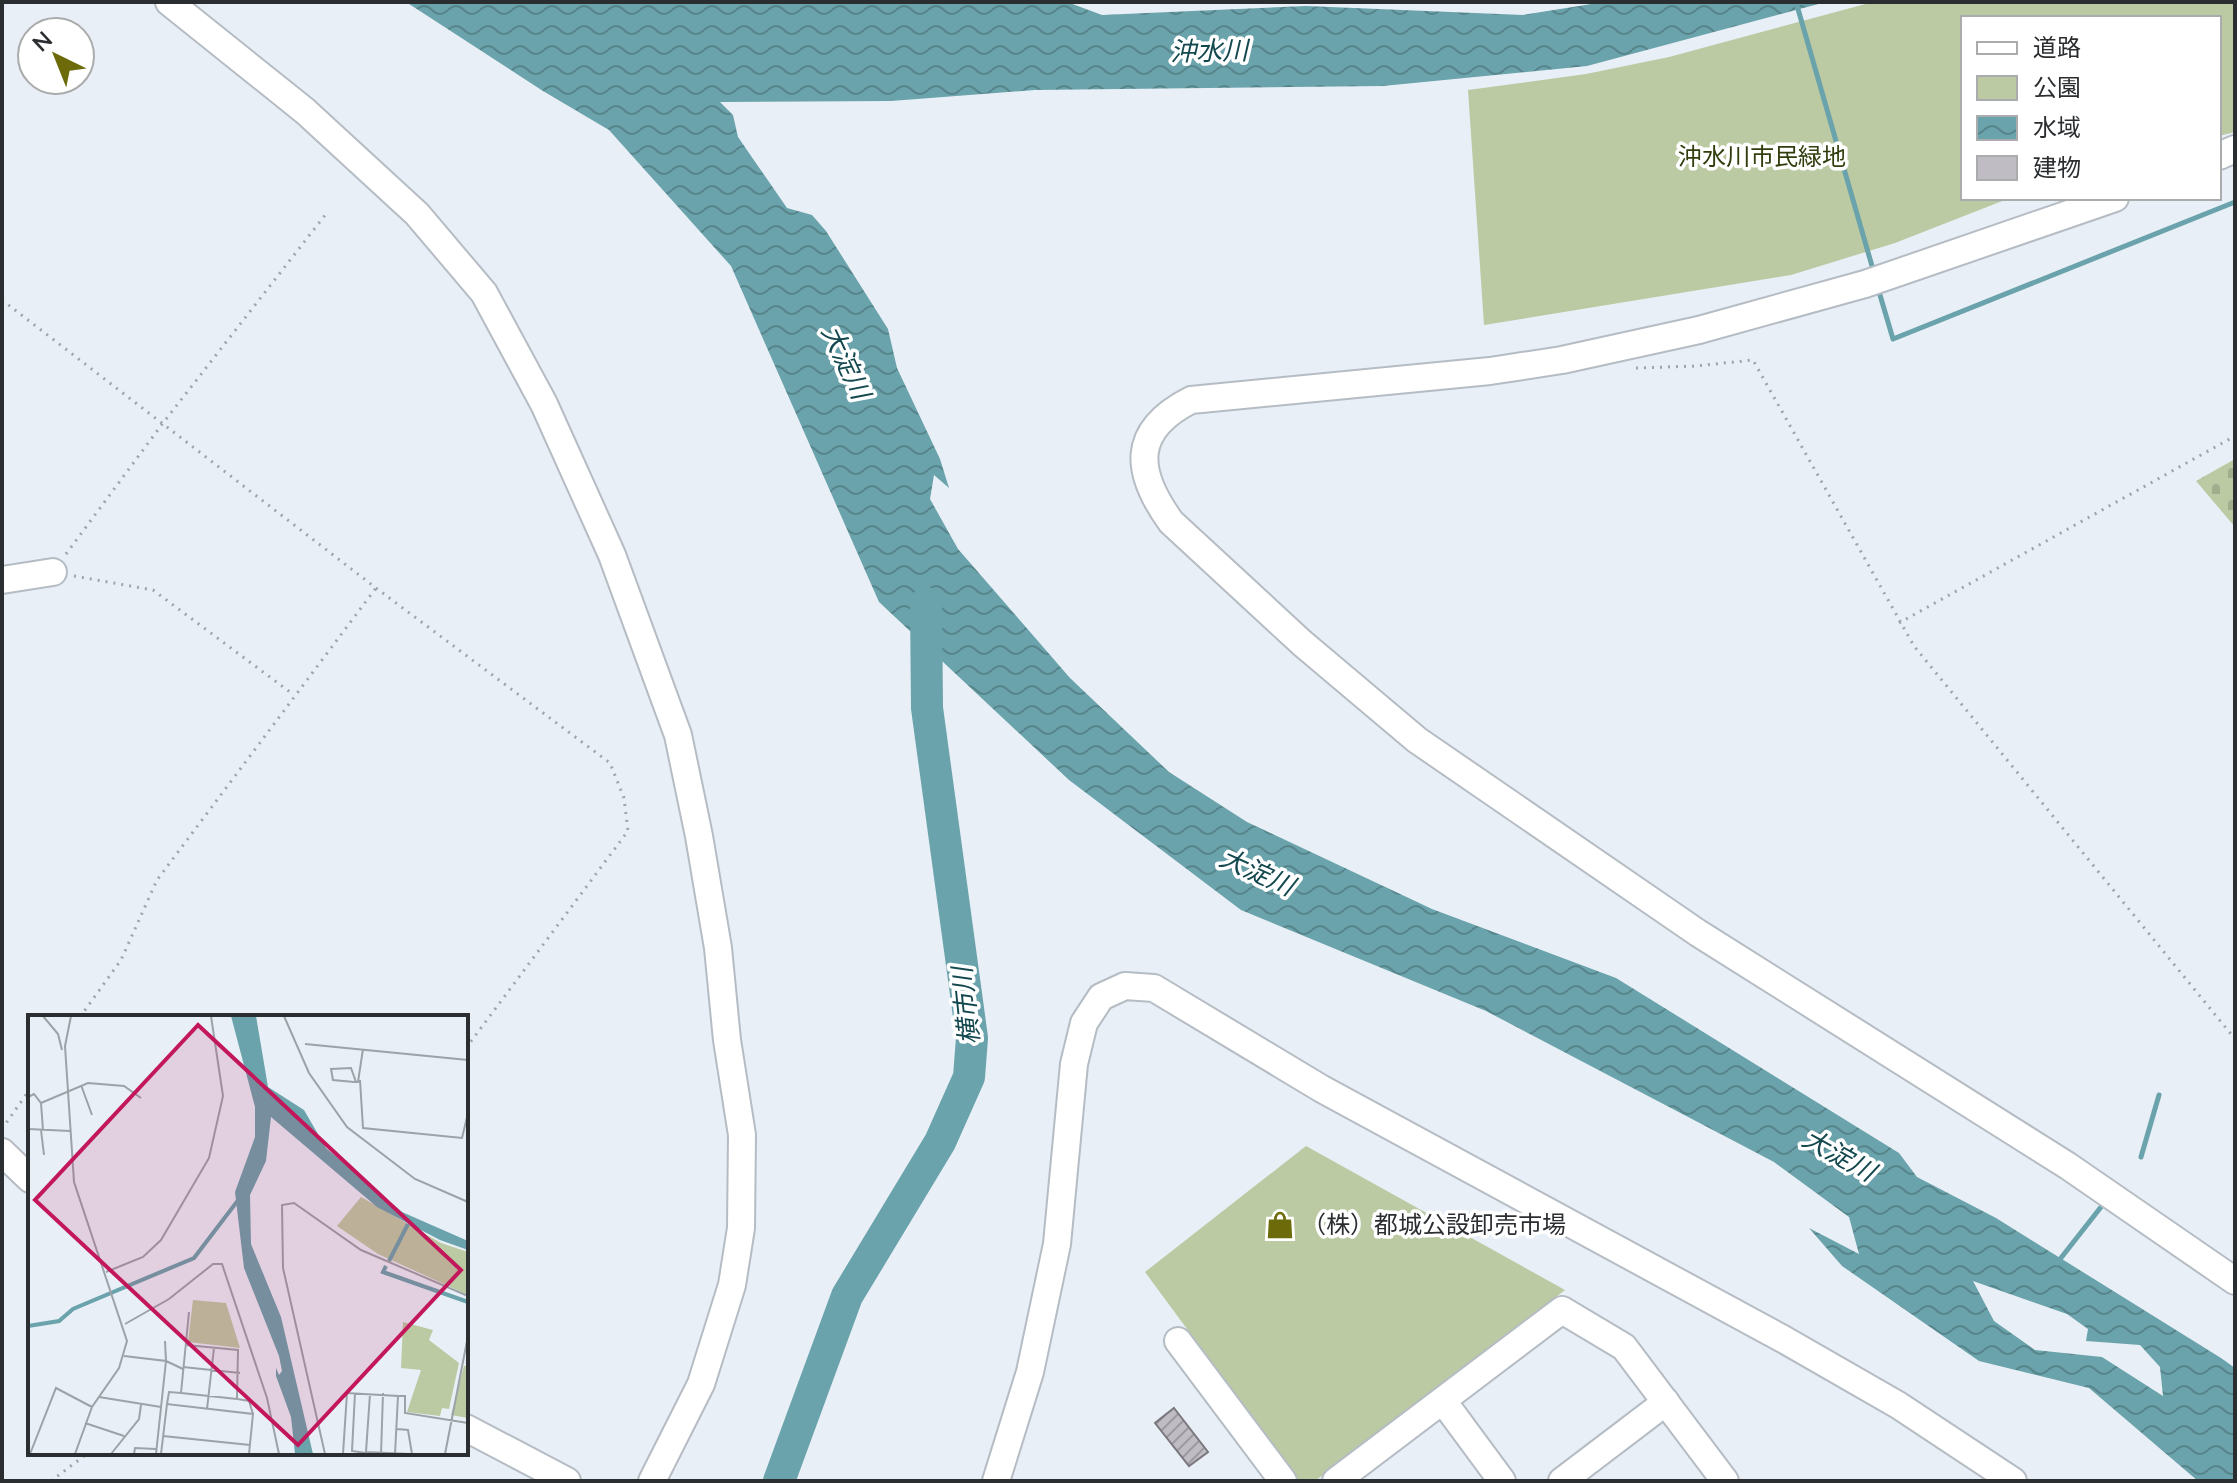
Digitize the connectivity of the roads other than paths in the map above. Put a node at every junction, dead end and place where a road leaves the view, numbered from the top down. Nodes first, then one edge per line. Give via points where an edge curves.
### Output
1 (169, 2) edge
2 (2109, 200) edge
3 (53, 572) road end
4 (2, 580) edge
5 (2, 1152) edge
6 (28, 1177) edge
7 (2235, 1281) edge
8 (1178, 1341) dead end
9 (1443, 1401) junction
10 (1666, 1402) junction
11 (468, 1429) edge
12 (567, 1481) edge
13 (652, 1481) edge
14 (996, 1481) edge
15 (1283, 1481) edge
16 (1336, 1481) edge
17 (1502, 1481) edge
18 (1562, 1481) edge
19 (1725, 1481) edge
20 (2013, 1481) edge

1 - 13 street via 305,111 417,214 484,293 544,404 612,555 678,735 718,948 742,1135 741,1228 732,1285 701,1384
2 - 7 street via 1865,284 1699,330 1562,360 1191,400 1156,423 1147,442 1146,478 1171,522 1417,740 1698,933 2068,1166
3 - 4 street
5 - 6 street
8 - 15 street
9 - 10 street via 1562,1310 1624,1347
9 - 16 street
9 - 17 street
10 - 18 street
10 - 19 street
11 - 12 street
14 - 20 street via 1030,1372 1057,1244 1074,1064 1084,1023 1101,997 1125,986 1154,988 1322,1089 1847,1375

